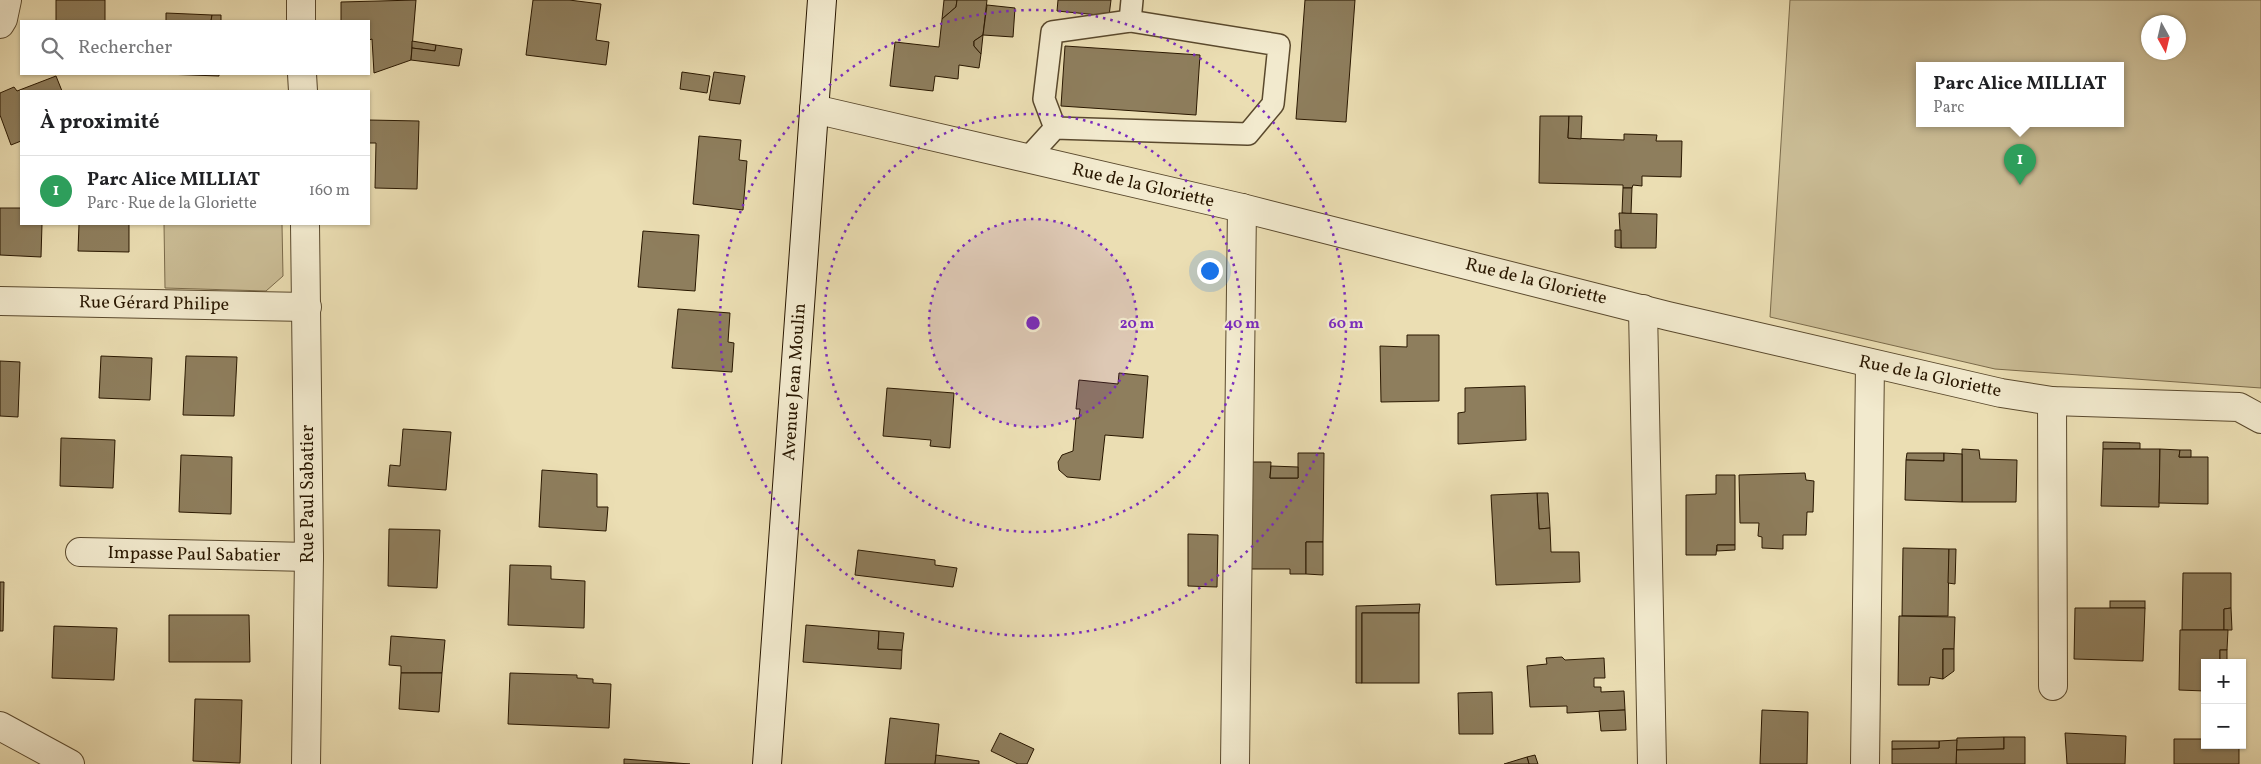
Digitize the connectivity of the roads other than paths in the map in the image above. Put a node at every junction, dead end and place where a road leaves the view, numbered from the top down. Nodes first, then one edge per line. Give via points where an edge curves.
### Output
1 (7, 0) edge
2 (300, 0) edge
3 (822, 0) edge
4 (1132, 0) edge
5 (301, 20) edge
6 (1130, 21) junction
7 (0, 24) edge
8 (302, 75) edge
9 (302, 90) edge
10 (814, 109) junction
11 (1055, 128) junction
12 (1026, 160) junction
13 (1242, 208) junction
14 (305, 225) edge
15 (0, 301) edge
16 (307, 307) junction
17 (1643, 309) junction
18 (1870, 364) junction
19 (2052, 401) junction
20 (2261, 419) edge
21 (80, 552) dead end
22 (309, 557) junction
23 (2053, 686) dead end
24 (0, 726) edge
25 (70, 764) edge
26 (306, 764) edge
27 (767, 764) edge
28 (1235, 764) edge
29 (1652, 764) edge
30 (1865, 764) edge

1 - 7 street
2 - 5 street
3 - 10 street, Avenue Jean Moulin
4 - 6 lane
6 - 11 lane via 1052,32 1044,99
6 - 11 lane via 1279,45 1273,104 1248,134
8 - 9 street
10 - 12 street, Rue de la Gloriette
10 - 27 street, Avenue Jean Moulin
11 - 12 lane
12 - 13 street, Rue de la Gloriette
13 - 17 street, Rue de la Gloriette
13 - 28 street
14 - 16 street, Rue Paul Sabatier
15 - 16 street, Rue Gérard Philipe
16 - 22 street, Rue Paul Sabatier
17 - 18 street, Rue de la Gloriette
17 - 29 street
18 - 19 street, Rue de la Gloriette
18 - 30 street
19 - 20 street, Rue de la Gloriette via 2239,407
19 - 23 street
21 - 22 street, Impasse Paul Sabatier
22 - 26 street, Rue Paul Sabatier
24 - 25 street

